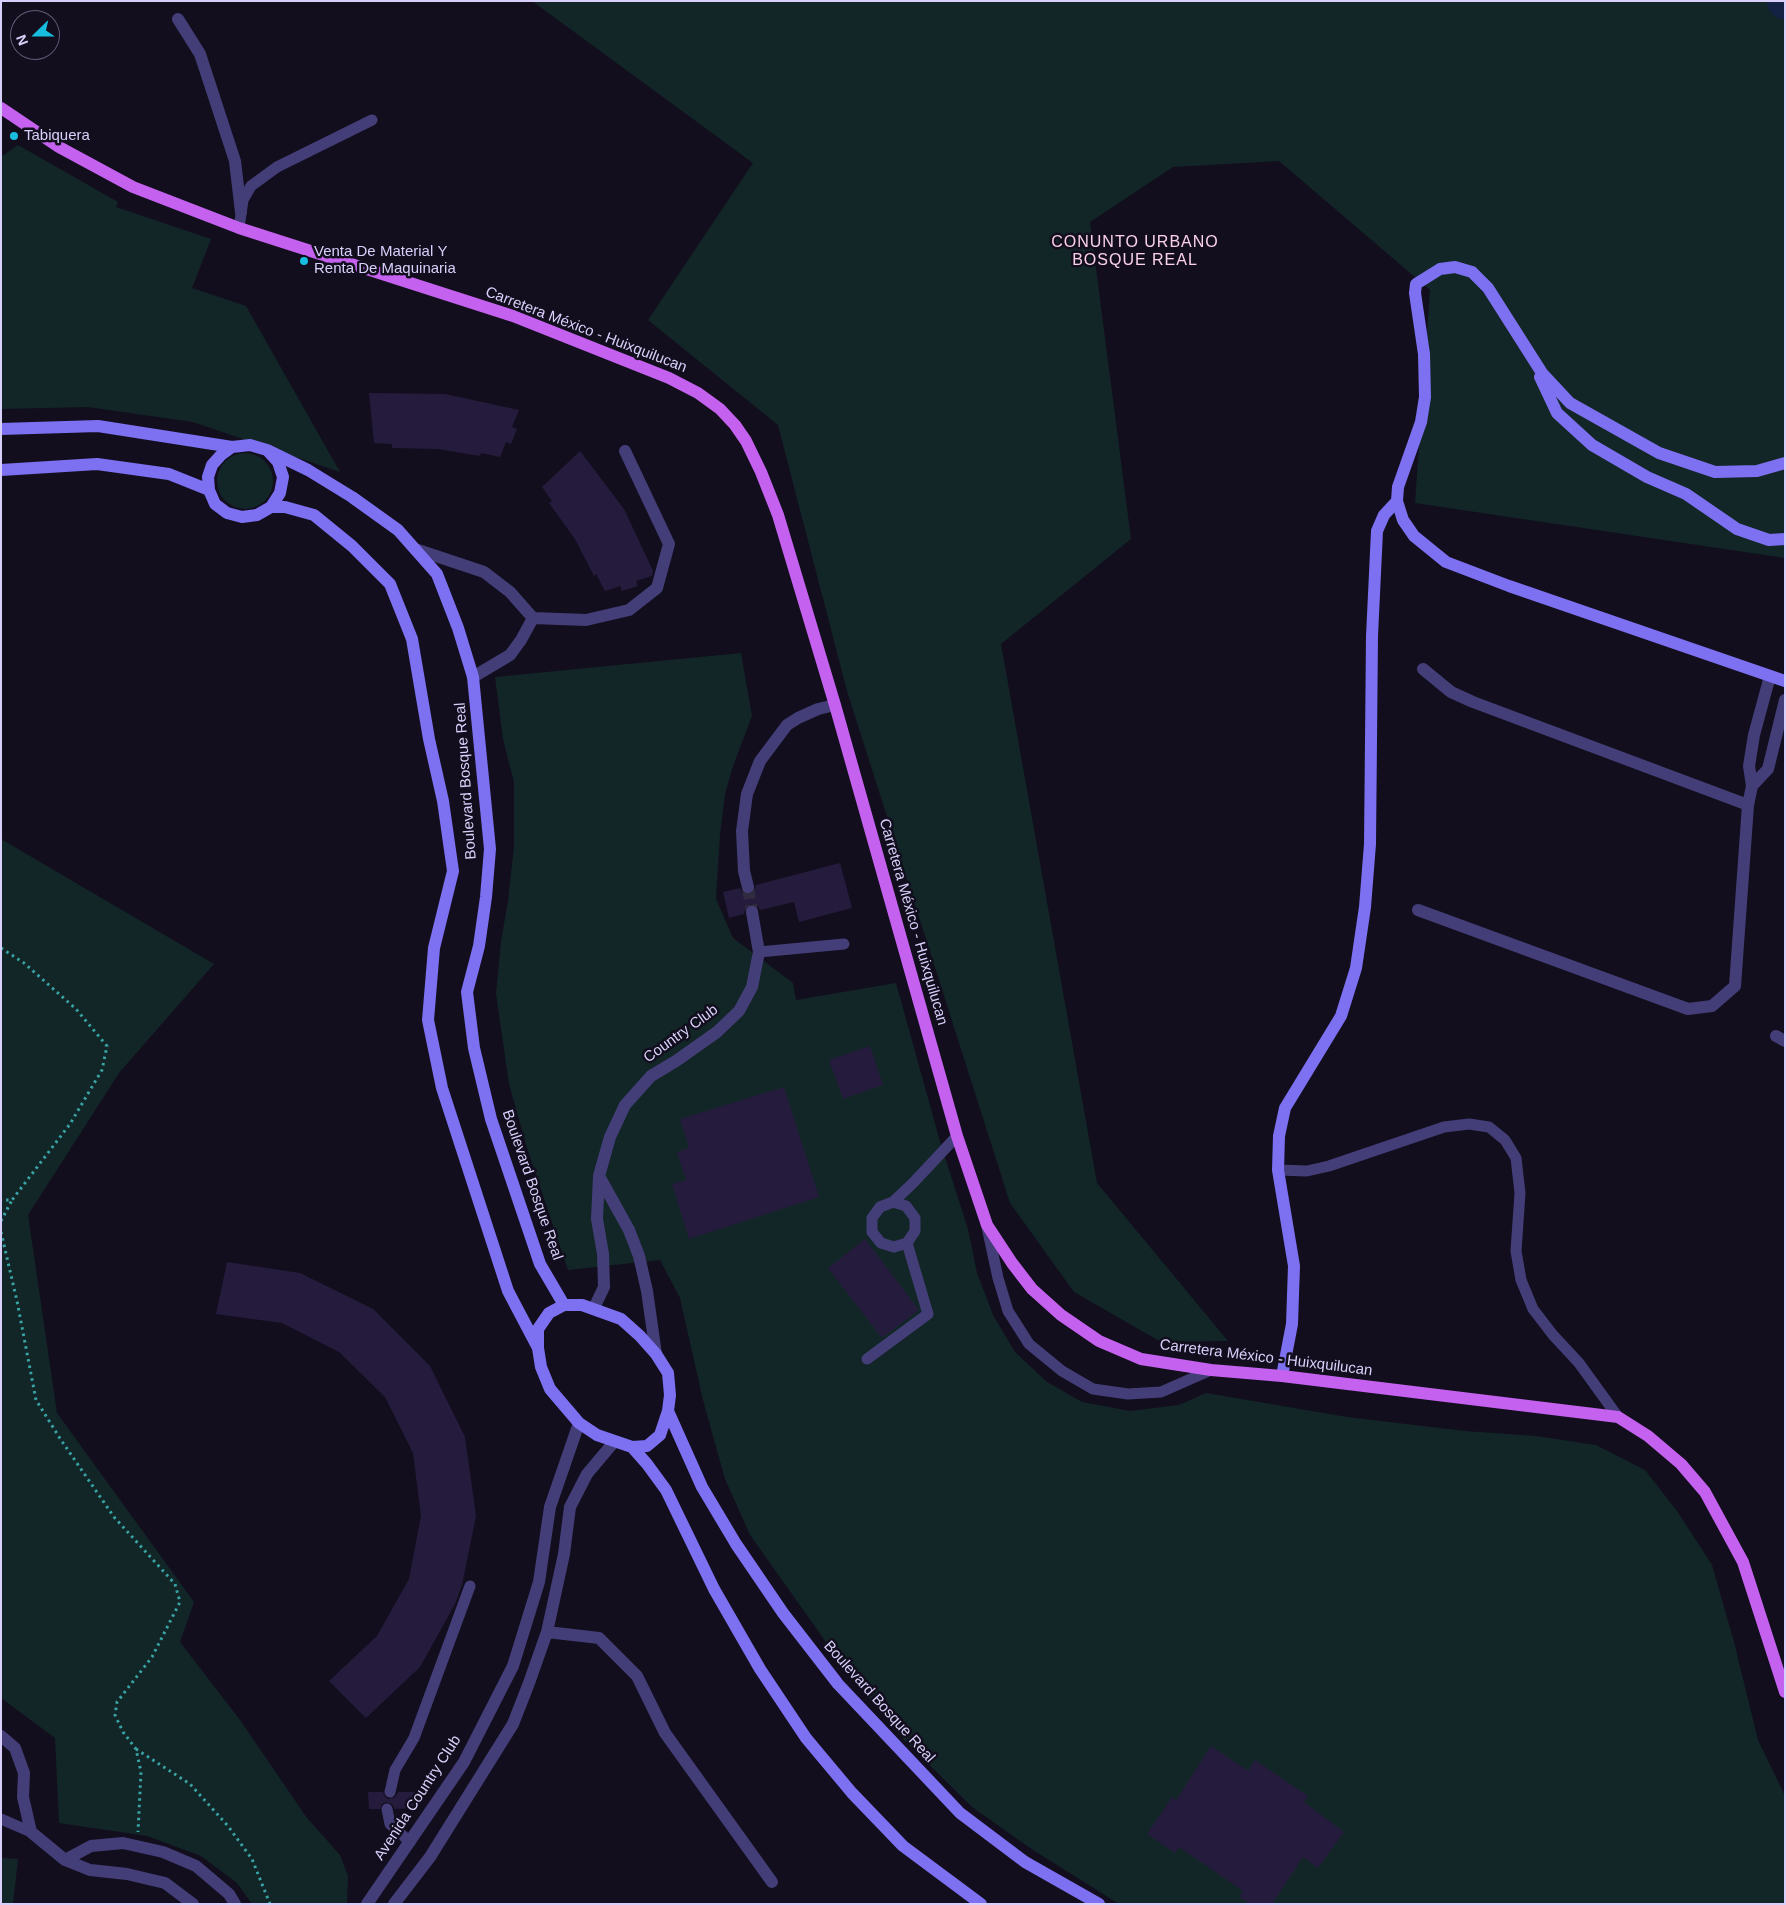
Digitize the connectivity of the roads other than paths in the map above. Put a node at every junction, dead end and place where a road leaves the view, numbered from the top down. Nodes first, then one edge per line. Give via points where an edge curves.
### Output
1 (178, 18) dead end
2 (1, 108) edge
3 (372, 120) dead end
4 (241, 212) junction
5 (239, 228) junction
6 (1520, 337) junction
7 (1, 429) edge
8 (232, 448) junction
9 (267, 450) junction
10 (625, 452) dead end
11 (1785, 462) edge
12 (1, 470) edge
13 (209, 490) junction
14 (1397, 501) junction
15 (271, 507) junction
16 (1785, 539) edge
17 (415, 549) junction
18 (533, 618) junction
19 (1422, 670) dead end
20 (1770, 676) junction
21 (474, 677) junction
22 (1785, 681) edge
23 (1785, 700) edge
24 (835, 705) junction
25 (1752, 786) junction
26 (1748, 806) junction
27 (748, 887) tunnel mouth
28 (1418, 910) dead end
29 (752, 912) tunnel mouth
30 (844, 944) dead end
31 (759, 952) junction
32 (957, 1136) junction
33 (1278, 1170) junction
34 (599, 1176) junction
35 (893, 1202) junction
36 (987, 1225) junction
37 (907, 1243) junction
38 (564, 1305) junction
39 (594, 1308) junction
40 (538, 1348) junction
41 (656, 1354) junction
42 (867, 1359) dead end
43 (1211, 1370) junction
44 (1282, 1376) junction
45 (668, 1411) junction
46 (1618, 1417) junction
47 (579, 1423) junction
48 (614, 1442) junction
49 (632, 1447) junction
50 (470, 1586) dead end
51 (547, 1632) junction
52 (1785, 1692) edge
53 (1, 1736) edge
54 (390, 1792) dead end
55 (388, 1809) dead end
56 (1, 1819) edge
57 (31, 1832) junction
58 (410, 1842) junction
59 (65, 1860) junction
60 (772, 1882) dead end
61 (193, 1904) edge
62 (235, 1904) edge
63 (367, 1904) edge
64 (394, 1904) edge
65 (981, 1904) edge
66 (1099, 1904) edge

1 - 4 street via 200,54 236,161
2 - 5 main road, Carretera México - Huixquilucan via 59,148 133,187
3 - 4 lane via 277,167 251,186
4 - 5 lane
5 - 24 main road, Carretera México - Huixquilucan via 513,316 669,378 720,409 746,441 762,472
6 - 11 street via 1542,374 1570,403 1659,453 1714,472 1757,471
6 - 14 street via 1488,288 1472,272 1455,267 1440,269 1416,284 1425,397 1421,422 1398,486
6 - 16 street via 1558,413 1592,445 1647,477 1686,494 1737,529 1769,540
7 - 8 street via 98,426
8 - 9 street via 250,445
8 - 13 street via 212,465
9 - 15 street via 278,462 283,477 280,493
9 - 17 street, Boulevard Bosque Real via 352,497 398,530
10 - 18 street via 669,544 657,588 629,610 586,620
12 - 13 street via 97,464 169,474
13 - 15 street via 215,504 227,513 242,517 257,515
14 - 20 street via 1403,520 1414,536 1446,562
14 - 33 street via 1384,515 1377,531 1372,636 1370,844 1356,968 1341,1016 1285,1108 1279,1136
15 - 40 street, Boulevard Bosque Real via 285,507 314,515 352,546 390,584 412,640 453,871 434,948 428,1020 442,1088 508,1291
17 - 18 street via 484,572 510,592
17 - 21 street, Boulevard Bosque Real via 437,574
18 - 21 street via 510,655
19 - 26 street via 1451,692 1473,702
20 - 22 street
20 - 25 street via 1754,735 1749,766
21 - 38 street, Boulevard Bosque Real via 490,849 479,946 467,992 474,1048 491,1119 540,1264
23 - 25 street via 1768,769
24 - 27 street via 811,712 787,725 760,761 747,794 742,831
24 - 32 main road, Carretera México - Huixquilucan
25 - 26 street
26 - 28 street via 1735,986 1712,1006 1688,1009
29 - 31 street, Country Club
30 - 31 lane
31 - 34 street, Country Club via 752,987 739,1011 717,1032 651,1076 625,1105 610,1137
32 - 35 lane
32 - 36 main road, Carretera México - Huixquilucan
33 - 44 street via 1294,1266 1292,1324
33 - 46 lane via 1307,1172 1444,1127 1469,1124 1489,1127 1505,1140 1516,1158 1520,1193 1516,1250 1521,1280 1533,1309 1553,1336 1579,1362
34 - 39 street, Country Club via 597,1219 604,1287
34 - 41 street via 629,1230 639,1256
35 - 37 lane via 906,1206 915,1218 915,1231
35 - 37 lane via 880,1207 872,1218 872,1232 880,1243 894,1247
36 - 43 main road, Carretera México - Huixquilucan via 1032,1290 1099,1341 1141,1359
36 - 43 lane via 1008,1311 1029,1344 1062,1371 1093,1389 1128,1394 1162,1392
37 - 42 lane via 928,1314
38 - 39 street
38 - 40 street via 549,1313 538,1329
39 - 41 street via 621,1319
40 - 47 street via 550,1389
41 - 45 street via 668,1374
43 - 44 main road, Carretera México - Huixquilucan
44 - 46 main road, Carretera México - Huixquilucan
45 - 49 street via 660,1435 648,1446
45 - 66 street, Boulevard Bosque Real via 702,1487 736,1544 783,1614 838,1684 960,1813 1026,1862
46 - 52 main road, Carretera México - Huixquilucan via 1648,1436 1681,1464 1705,1492 1744,1562
47 - 48 street
47 - 58 street, Avenida Country Club via 550,1507 539,1582 512,1666 464,1762
48 - 49 street
48 - 51 street via 587,1474 570,1507 564,1554
49 - 65 street via 666,1490 714,1589 755,1661 806,1738 852,1793 903,1846
50 - 54 lane via 414,1738 395,1770
51 - 60 street via 599,1638 637,1676 665,1733
51 - 64 street via 512,1724 430,1857
53 - 57 street via 15,1748 24,1773 23,1796
55 - 58 lane via 390,1824
56 - 57 lane
57 - 59 street
58 - 63 street, Avenida Country Club
59 - 61 street via 90,1870 165,1883
59 - 62 street via 91,1846 123,1843 163,1852 196,1866 229,1894

